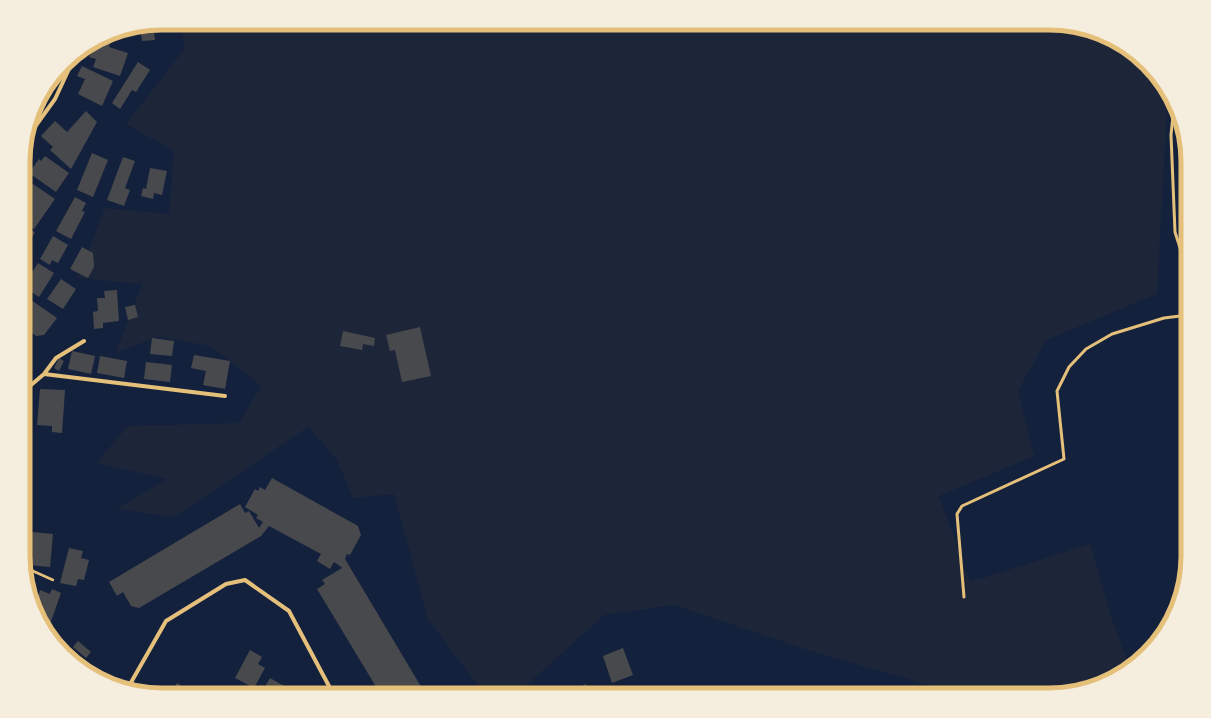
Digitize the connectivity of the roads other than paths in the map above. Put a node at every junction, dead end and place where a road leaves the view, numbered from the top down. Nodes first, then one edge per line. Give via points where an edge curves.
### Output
1 (69, 69) edge
2 (1173, 117) edge
3 (34, 128) edge
4 (1181, 251) edge
5 (1181, 316) edge
6 (84, 341) dead end
7 (44, 374) junction
8 (30, 386) edge
9 (225, 396) dead end
10 (964, 597) dead end
11 (131, 685) edge
12 (330, 688) edge

1 - 3 street via 55,99
2 - 4 lane via 1171,135 1175,232
5 - 10 lane via 1164,318 1112,334 1086,349 1069,367 1057,391 1064,459 962,506 956,514
6 - 7 street via 56,358
7 - 8 street
7 - 9 street
11 - 12 street via 166,621 226,584 245,580 289,611

